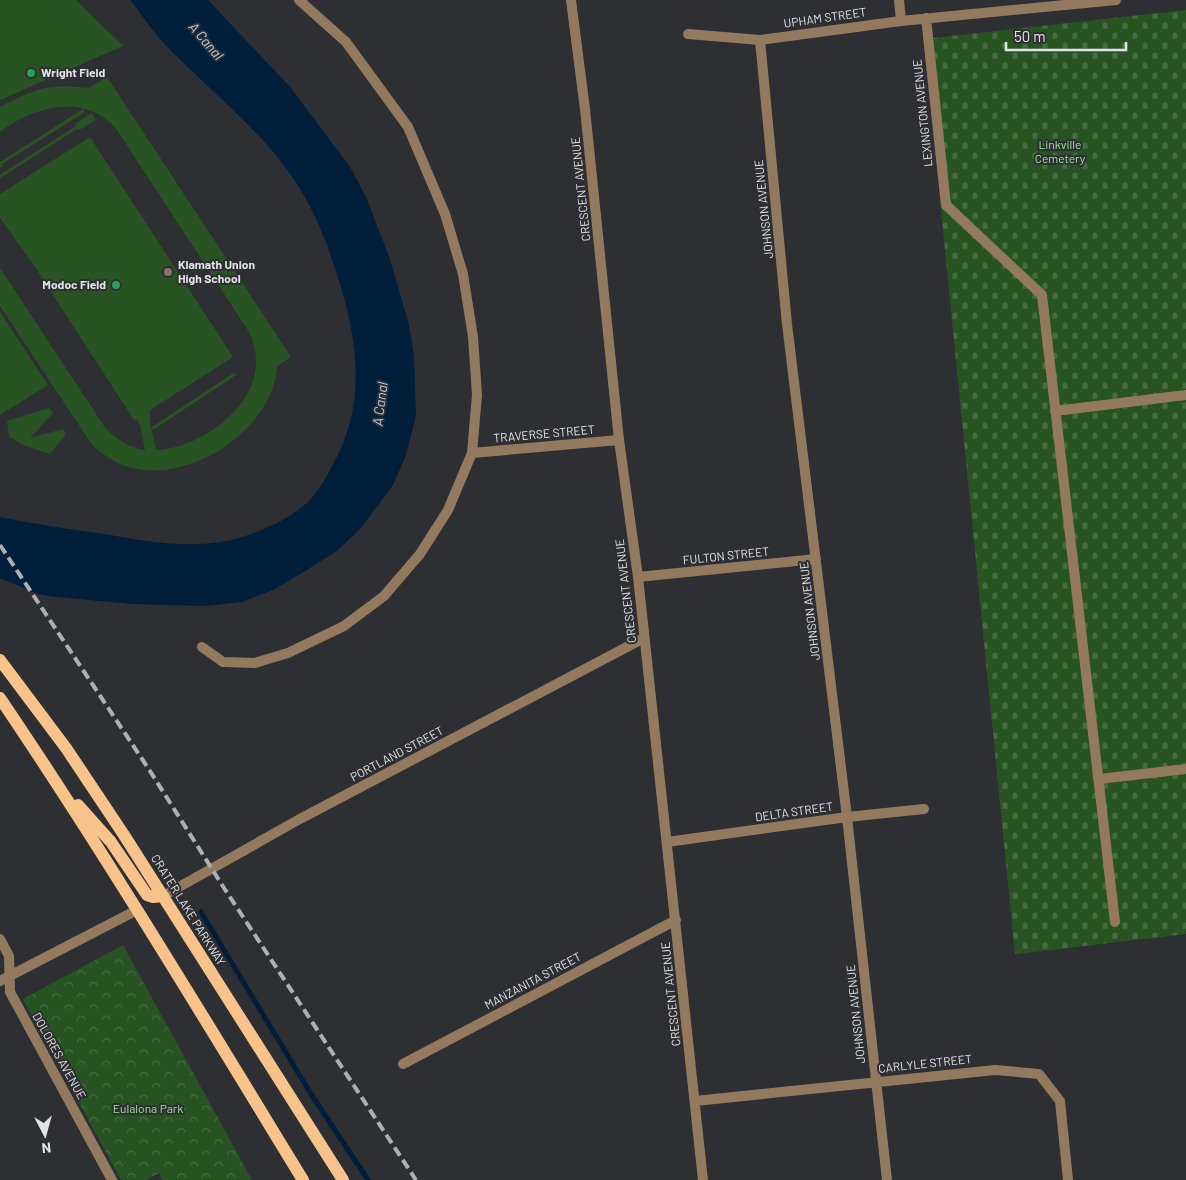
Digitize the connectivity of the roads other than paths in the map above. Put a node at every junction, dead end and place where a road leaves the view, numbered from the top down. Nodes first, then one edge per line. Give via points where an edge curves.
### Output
1 (299, 0) edge
2 (571, 0) edge
3 (899, 0) edge
4 (1116, 0) edge
5 (1065, 3) edge
6 (926, 18) junction
7 (901, 21) junction
8 (688, 34) dead end
9 (760, 40) junction
10 (1186, 395) edge
11 (1056, 411) junction
12 (619, 440) junction
13 (472, 453) junction
14 (816, 559) junction
15 (638, 578) junction
16 (644, 638) junction
17 (202, 647) dead end
18 (0, 660) edge
19 (0, 698) edge
20 (1186, 769) edge
21 (53, 776) junction
22 (1098, 779) junction
23 (924, 809) dead end
24 (847, 817) junction
25 (668, 842) junction
26 (163, 896) junction
27 (137, 910) junction
28 (676, 920) junction
29 (1115, 922) dead end
30 (0, 939) edge
31 (10, 976) junction
32 (0, 981) edge
33 (403, 1064) dead end
34 (876, 1082) junction
35 (695, 1101) junction
36 (112, 1180) edge
37 (303, 1180) edge
38 (343, 1180) edge
39 (703, 1180) edge
40 (887, 1180) edge
41 (1068, 1180) edge

1 - 13 street via 346,42 408,127 445,214 463,274 474,337 477,395
2 - 12 street, CRESCENT AVENUE
3 - 7 street
4 - 5 street, UPHAM STREET
5 - 6 street, UPHAM STREET
6 - 7 street, UPHAM STREET
6 - 11 street, LEXINGTON AVENUE via 946,205 1042,295
7 - 9 street, UPHAM STREET
8 - 9 street, UPHAM STREET
9 - 14 street, JOHNSON AVENUE via 787,324
10 - 11 street
11 - 22 street
12 - 13 street, TRAVERSE STREET
12 - 15 street, CRESCENT AVENUE
13 - 17 street via 448,510 420,554 384,596 344,626 288,653 255,663 223,662
14 - 15 street, FULTON STREET
14 - 24 street, JOHNSON AVENUE
15 - 16 street, CRESCENT AVENUE
16 - 25 street, CRESCENT AVENUE
16 - 26 street, PORTLAND STREET via 298,820
18 - 26 main road, CRATER LAKE PARKWAY via 66,748
19 - 21 main road
20 - 22 street
21 - 26 main road via 111,842 147,895 153,898
21 - 27 main road
22 - 29 street
23 - 24 street, DELTA STREET
24 - 25 street, DELTA STREET
24 - 34 street, JOHNSON AVENUE
25 - 28 street, CRESCENT AVENUE
26 - 38 main road, CRATER LAKE PARKWAY
27 - 31 street
27 - 37 main road
28 - 33 street, MANZANITA STREET
28 - 35 street, CRESCENT AVENUE
30 - 31 street, DOLORES AVENUE via 9,956
31 - 32 street
31 - 36 street, DOLORES AVENUE via 10,992
34 - 35 street, CARLYLE STREET
34 - 40 street, JOHNSON AVENUE
34 - 41 street, CARLYLE STREET via 995,1070 1039,1074 1060,1101
35 - 39 street, CRESCENT AVENUE

